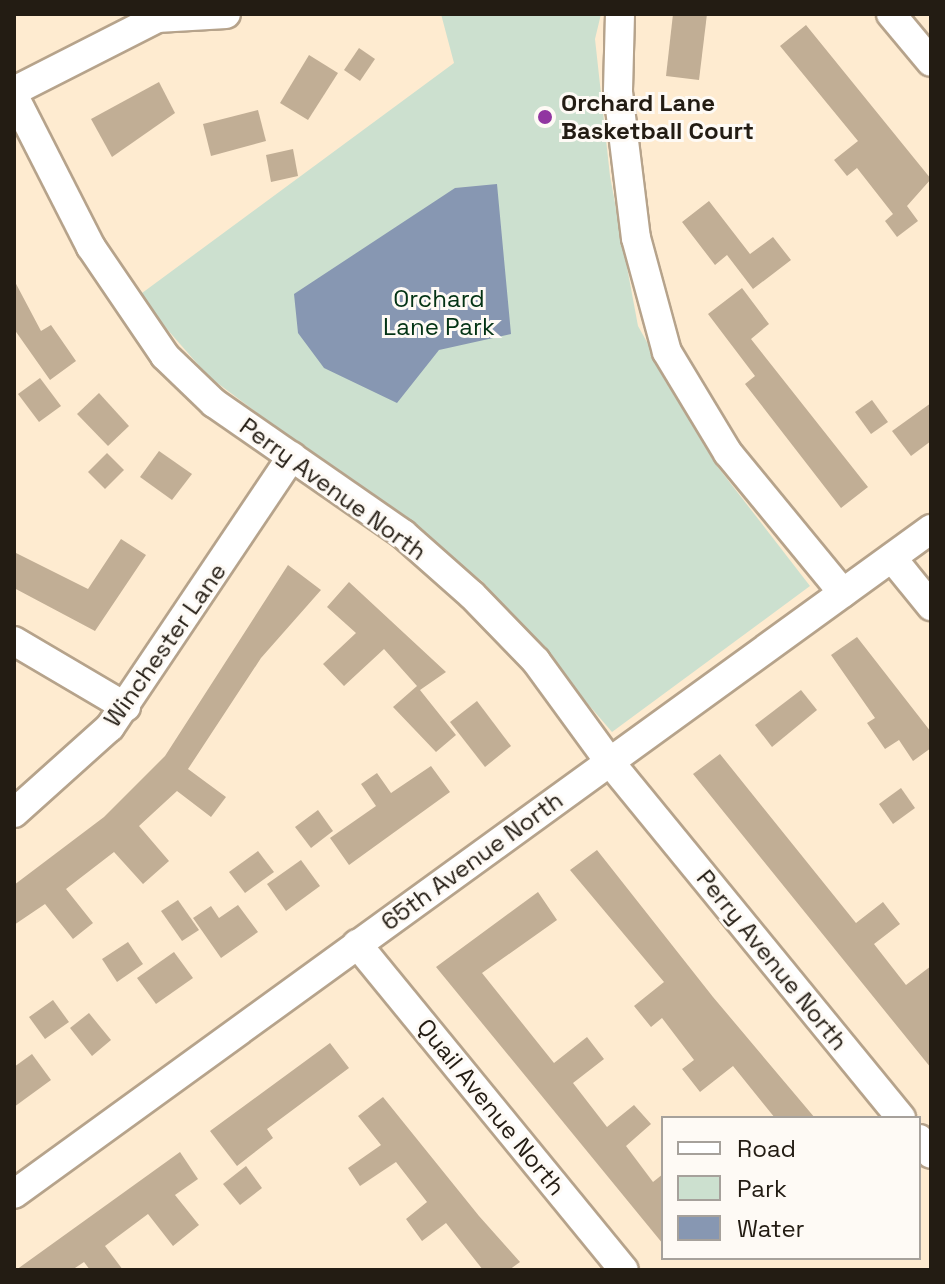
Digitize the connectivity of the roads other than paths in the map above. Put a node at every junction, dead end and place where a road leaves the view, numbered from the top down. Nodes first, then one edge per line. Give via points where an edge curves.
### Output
1 (226, 14) edge
2 (620, 14) edge
3 (891, 14) edge
4 (931, 62) edge
5 (14, 94) edge
6 (292, 456) junction
7 (931, 529) edge
8 (892, 558) junction
9 (843, 593) junction
10 (931, 606) edge
11 (14, 641) edge
12 (126, 707) junction
13 (609, 761) junction
14 (14, 813) edge
15 (357, 944) junction
16 (899, 1116) edge
17 (14, 1194) edge
18 (624, 1270) edge

1 - 5 street via 157,18
2 - 9 street via 618,92 636,238 667,352 728,453
3 - 4 street
5 - 6 street, Perry Avenue North via 91,247 149,335 214,403
6 - 12 street, Winchester Lane
6 - 13 street, Perry Avenue North via 472,595 536,661
7 - 8 street, 65th Avenue North
8 - 9 street, 65th Avenue North
8 - 10 street
9 - 13 street, 65th Avenue North
11 - 12 street
12 - 14 street, Winchester Lane via 75,764
13 - 15 street, 65th Avenue North
13 - 16 street, Perry Avenue North
15 - 17 street, 65th Avenue North
15 - 18 street, Quail Avenue North

